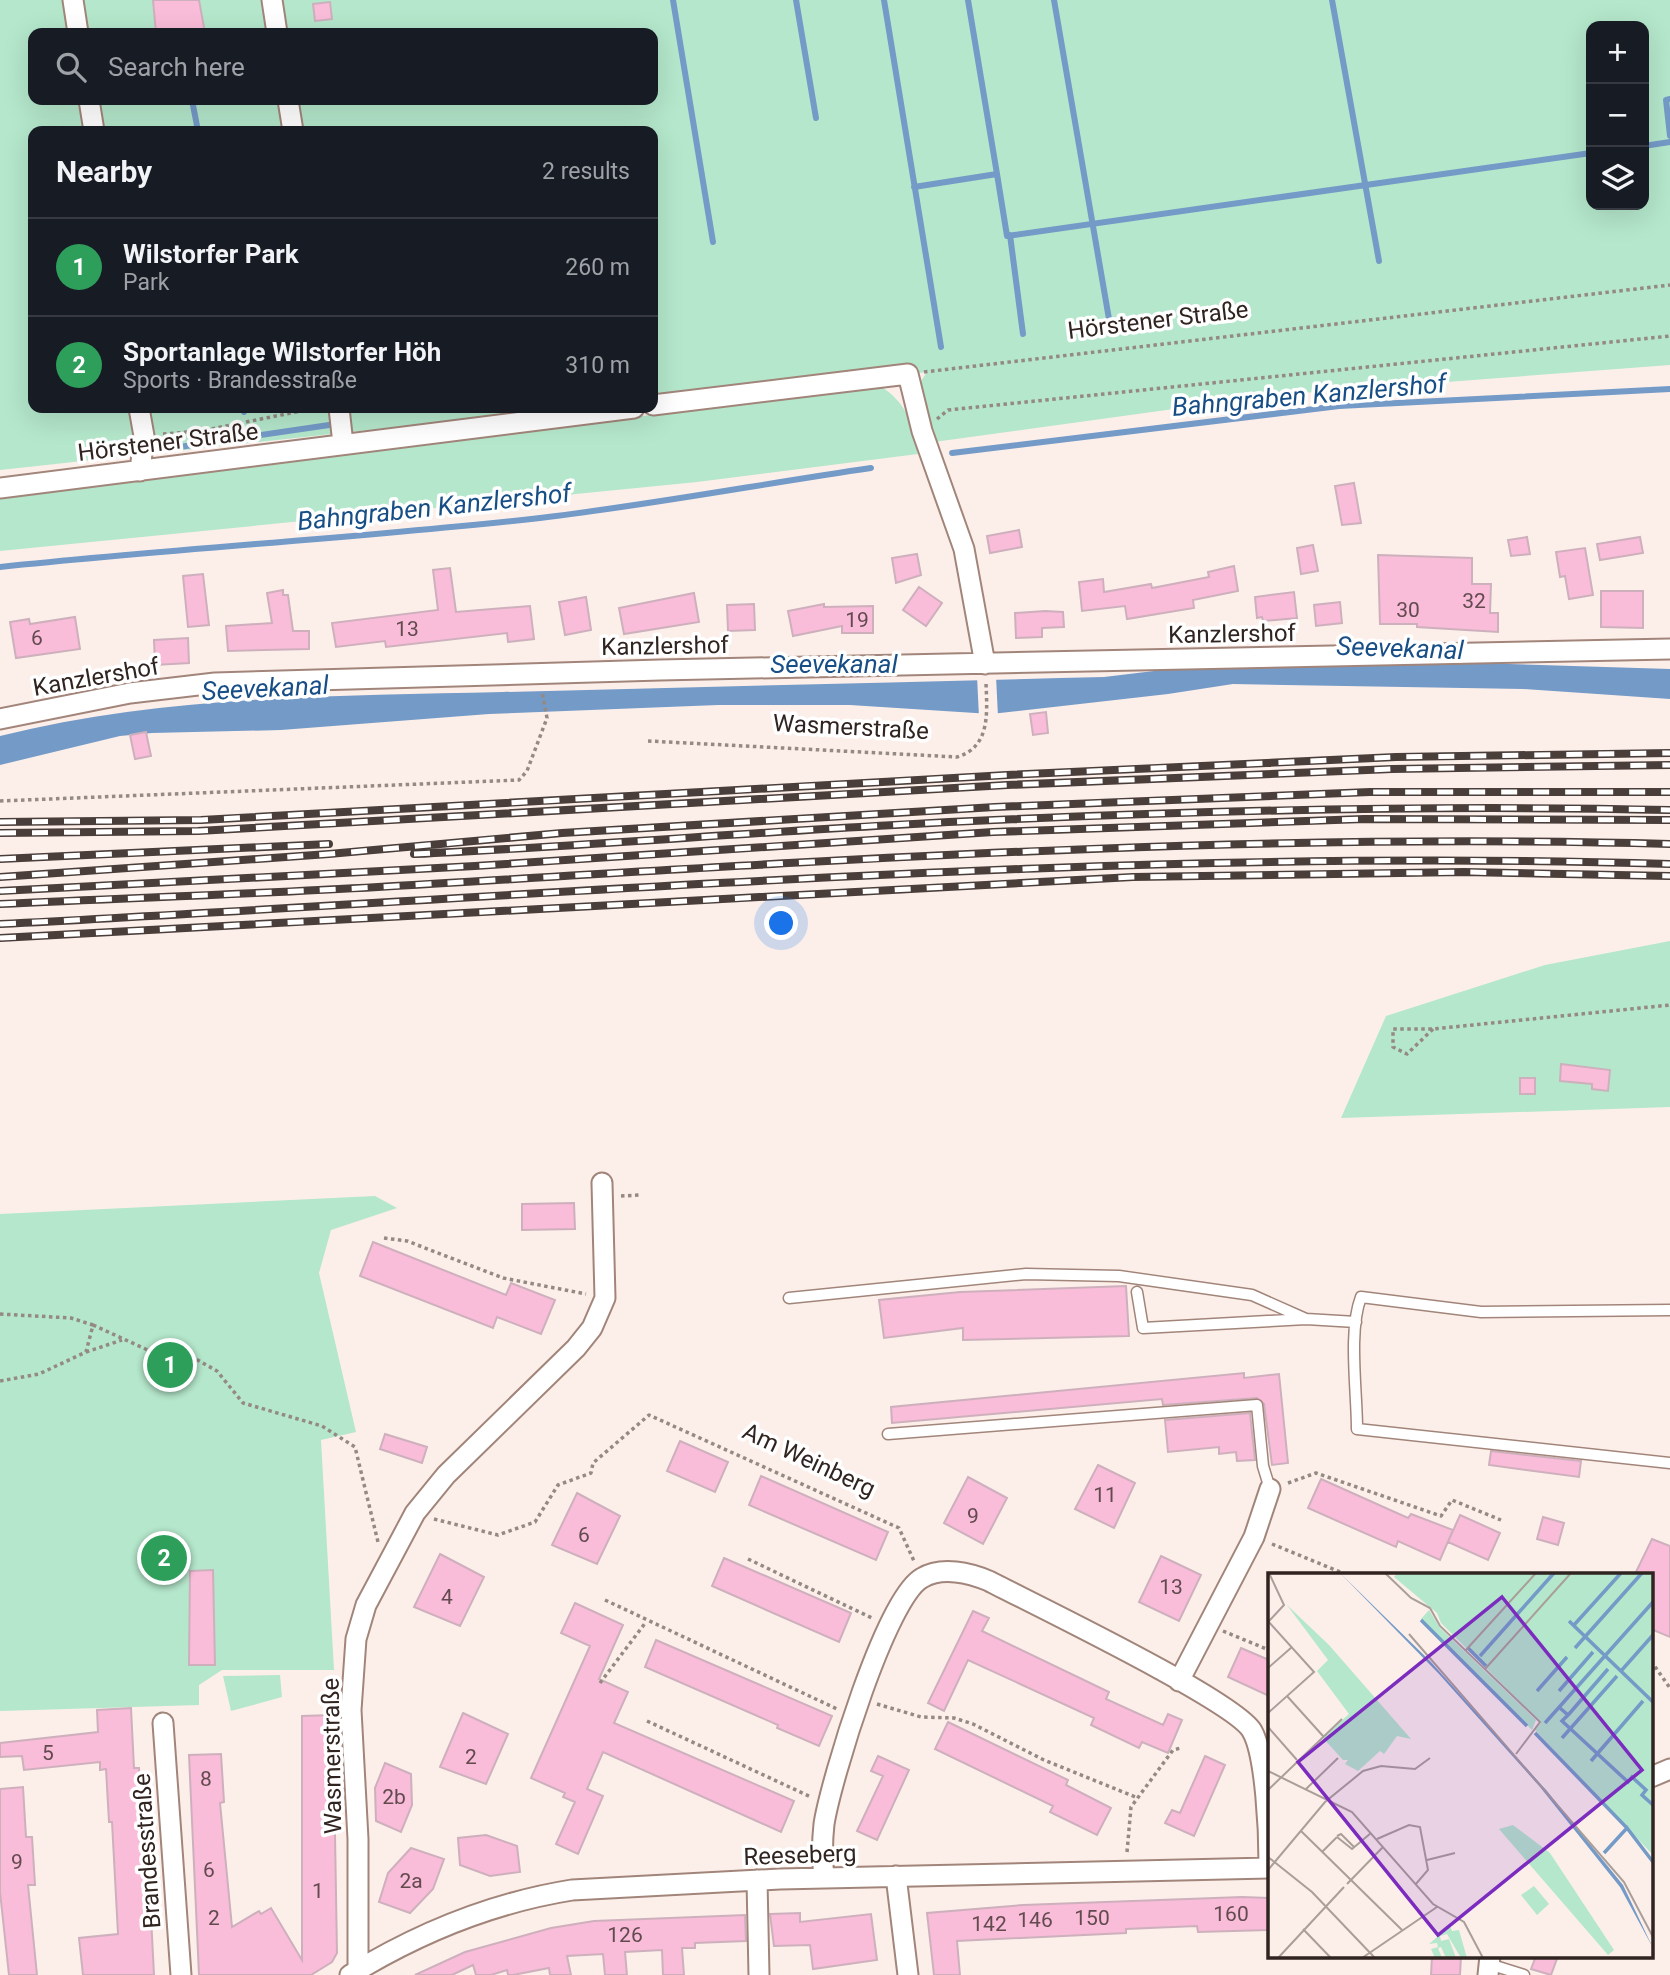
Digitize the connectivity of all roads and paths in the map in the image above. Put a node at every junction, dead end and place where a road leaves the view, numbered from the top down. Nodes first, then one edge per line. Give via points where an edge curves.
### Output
1 (73, 0) edge
2 (272, 0) edge
3 (77, 28) edge
4 (276, 28) edge
5 (90, 105) edge
6 (289, 105) edge
7 (93, 126) edge
8 (292, 126) edge
9 (1670, 285) edge
10 (1670, 336) edge
11 (908, 374) junction
12 (658, 404) edge
13 (948, 410) dead end
14 (139, 413) edge
15 (291, 413) edge
16 (340, 413) edge
17 (594, 413) edge
18 (343, 444) junction
19 (142, 451) junction
20 (0, 488) edge
21 (1670, 649) edge
22 (985, 670) junction
23 (541, 685) dead end
24 (0, 719) edge
25 (648, 741) dead end
26 (0, 802) edge
27 (1670, 1005) edge
28 (1433, 1029) junction
29 (608, 1190) joint
30 (640, 1195) dead end
31 (384, 1238) dead end
32 (1137, 1292) dead end
33 (605, 1298) junction
34 (789, 1298) dead end
35 (1670, 1310) edge
36 (0, 1314) edge
37 (1306, 1319) junction
38 (1356, 1322) junction
39 (93, 1325) junction
40 (124, 1340) junction
41 (86, 1352) junction
42 (0, 1381) edge
43 (888, 1434) dead end
44 (1670, 1463) edge
45 (1270, 1489) junction
46 (415, 1513) junction
47 (1501, 1520) dead end
48 (1254, 1537) junction
49 (390, 1556) junction
50 (748, 1559) dead end
51 (1343, 1573) edge
52 (922, 1578) junction
53 (605, 1600) dead end
54 (646, 1622) junction
55 (1208, 1625) junction
56 (888, 1626) junction
57 (1268, 1650) edge
58 (1652, 1662) edge
59 (1179, 1681) junction
60 (600, 1683) dead end
61 (1670, 1688) edge
62 (858, 1709) junction
63 (647, 1721) dead end
64 (163, 1723) dead end
65 (1181, 1748) dead end
66 (1670, 1769) edge
67 (1652, 1777) edge
68 (1138, 1798) junction
69 (829, 1805) junction
70 (1268, 1854) edge
71 (1268, 1866) edge
72 (1124, 1872) junction
73 (896, 1876) junction
74 (824, 1878) junction
75 (757, 1880) junction
76 (1489, 1965) edge
77 (356, 1973) edge
78 (181, 1975) edge
79 (760, 1975) edge
80 (908, 1975) edge
81 (1524, 1975) edge

1 - 3 street
2 - 4 street
5 - 7 street
6 - 8 street
9 - 11 path, Hörstener Straße
10 - 13 path
11 - 12 street
11 - 22 street via 922,431 964,549
14 - 19 street
15 - 19 path via 201,431
16 - 18 street
17 - 18 street, Hörstener Straße
18 - 19 street, Hörstener Straße
19 - 20 street, Hörstener Straße
21 - 22 street, Kanzlershof
22 - 24 street, Kanzlershof via 525,673 215,684 130,693
22 - 25 path, Wasmerstraße via 987,721 976,744 957,757
23 - 26 path via 547,718 527,771 514,781
27 - 28 path
28 - 28 path via 1393,1029 1393,1047 1407,1055
29 - 30 path
29 - 33 street, Wasmerstraße
31 - 33 path via 407,1241 503,1278
32 - 37 lane via 1143,1328
33 - 46 street, Wasmerstraße via 592,1328 576,1348 466,1454
34 - 37 lane via 1026,1274 1119,1276 1252,1295
35 - 38 lane via 1481,1312 1361,1297
36 - 39 path via 71,1318
37 - 38 lane
38 - 44 lane via 1357,1429
39 - 40 path
39 - 41 path
40 - 41 path
40 - 49 path via 163,1357 189,1355 217,1371 243,1403 323,1426 355,1447 379,1546
41 - 42 path via 39,1374
43 - 45 lane via 1257,1405
45 - 47 path via 1316,1473 1441,1516 1452,1500
45 - 48 street
46 - 49 street, Wasmerstraße
46 - 52 path, Am Weinberg via 498,1535 534,1522 558,1485 592,1473 593,1463 649,1415 899,1528
48 - 51 path
48 - 55 street
49 - 77 street, Wasmerstraße via 366,1605 356,1639 352,1686
50 - 56 path
52 - 56 street via 906,1594
52 - 59 street via 956,1572 974,1575
53 - 54 path
54 - 60 path
54 - 62 path
55 - 57 path
55 - 59 street
56 - 62 street
58 - 61 path
59 - 70 street via 1239,1717 1254,1733
62 - 68 path via 973,1724 1044,1760
62 - 69 street
63 - 69 path
64 - 78 street, Brandesstraße
65 - 68 path via 1173,1750
66 - 67 street
68 - 72 path via 1131,1807
69 - 74 street via 822,1843
71 - 72 street, Reeseberg
72 - 73 street, Reeseberg
73 - 74 street, Reeseberg
73 - 80 street
74 - 75 street, Reeseberg
75 - 77 street, Reeseberg via 546,1894 449,1922
75 - 79 street
76 - 81 lane

